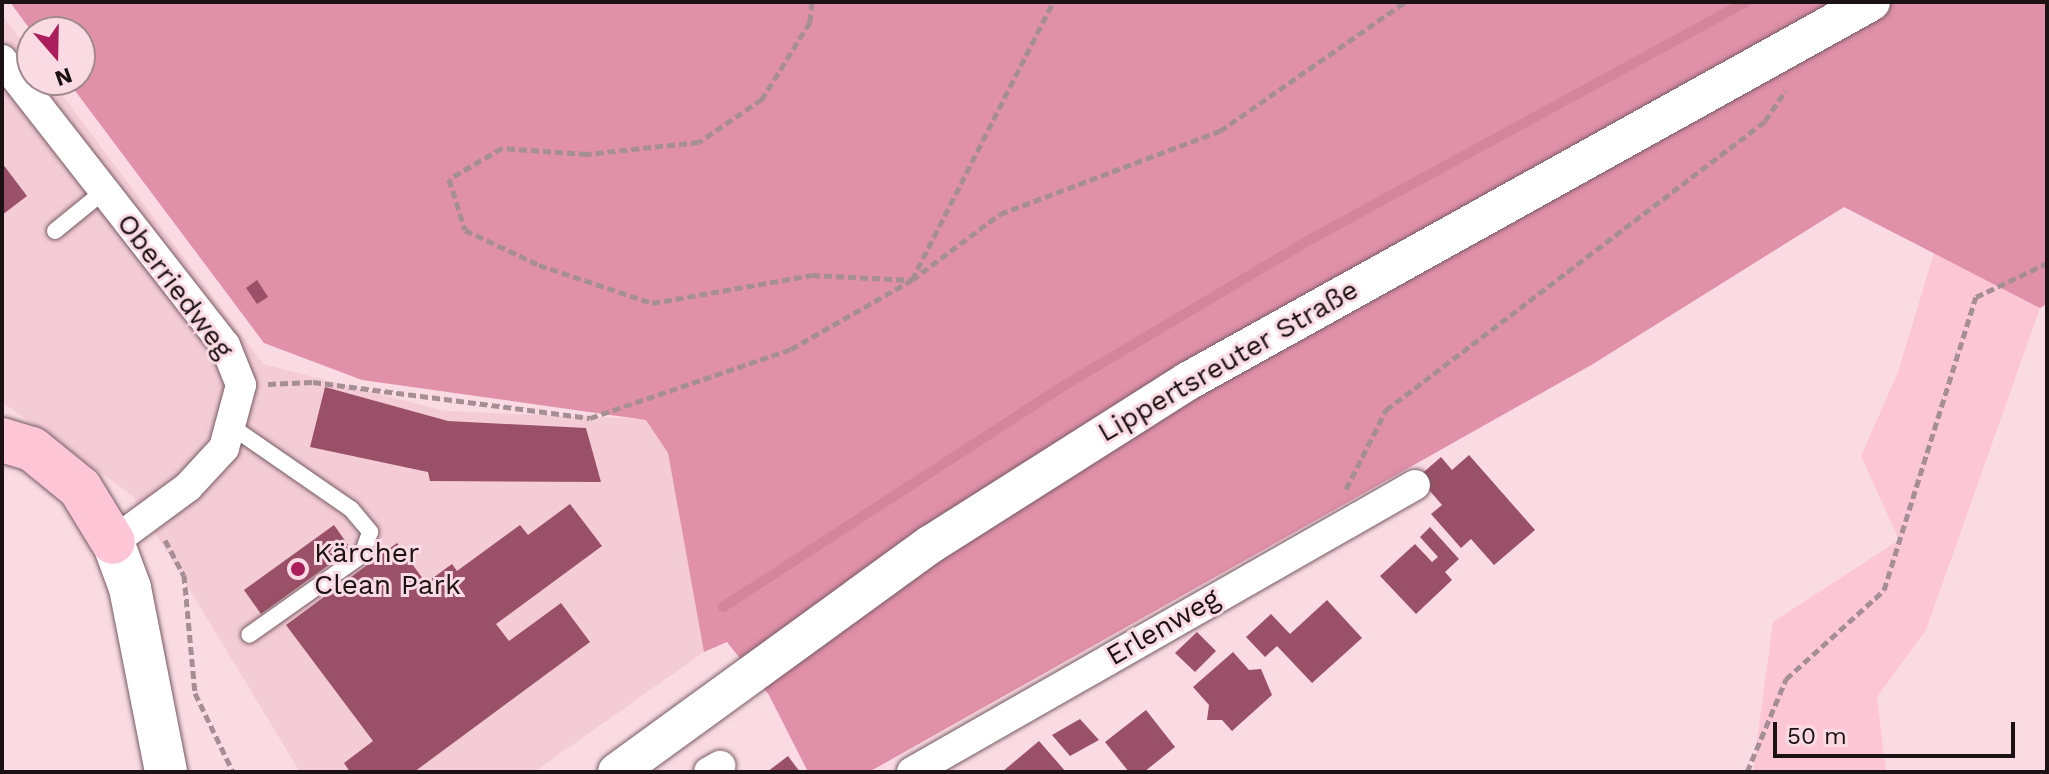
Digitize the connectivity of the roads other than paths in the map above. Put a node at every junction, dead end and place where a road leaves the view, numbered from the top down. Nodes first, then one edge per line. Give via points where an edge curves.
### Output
1 (1871, 2) edge
2 (2, 60) edge
3 (104, 191) junction
4 (55, 231) dead end
5 (235, 429) junction
6 (2, 440) edge
7 (1415, 485) dead end
8 (113, 542) junction
9 (249, 635) dead end
10 (166, 772) edge
11 (617, 772) edge
12 (912, 772) edge

1 - 11 street, Lippertsreuter Straße via 1188,381 931,544
2 - 3 street, Oberriedweg
3 - 4 lane
3 - 5 street, Oberriedweg via 225,345 241,385
5 - 8 street, Oberriedweg via 205,470
5 - 9 lane via 351,509 370,532 362,555
6 - 8 highway via 32,449 80,488
7 - 12 street, Erlenweg
8 - 10 main road via 130,588

